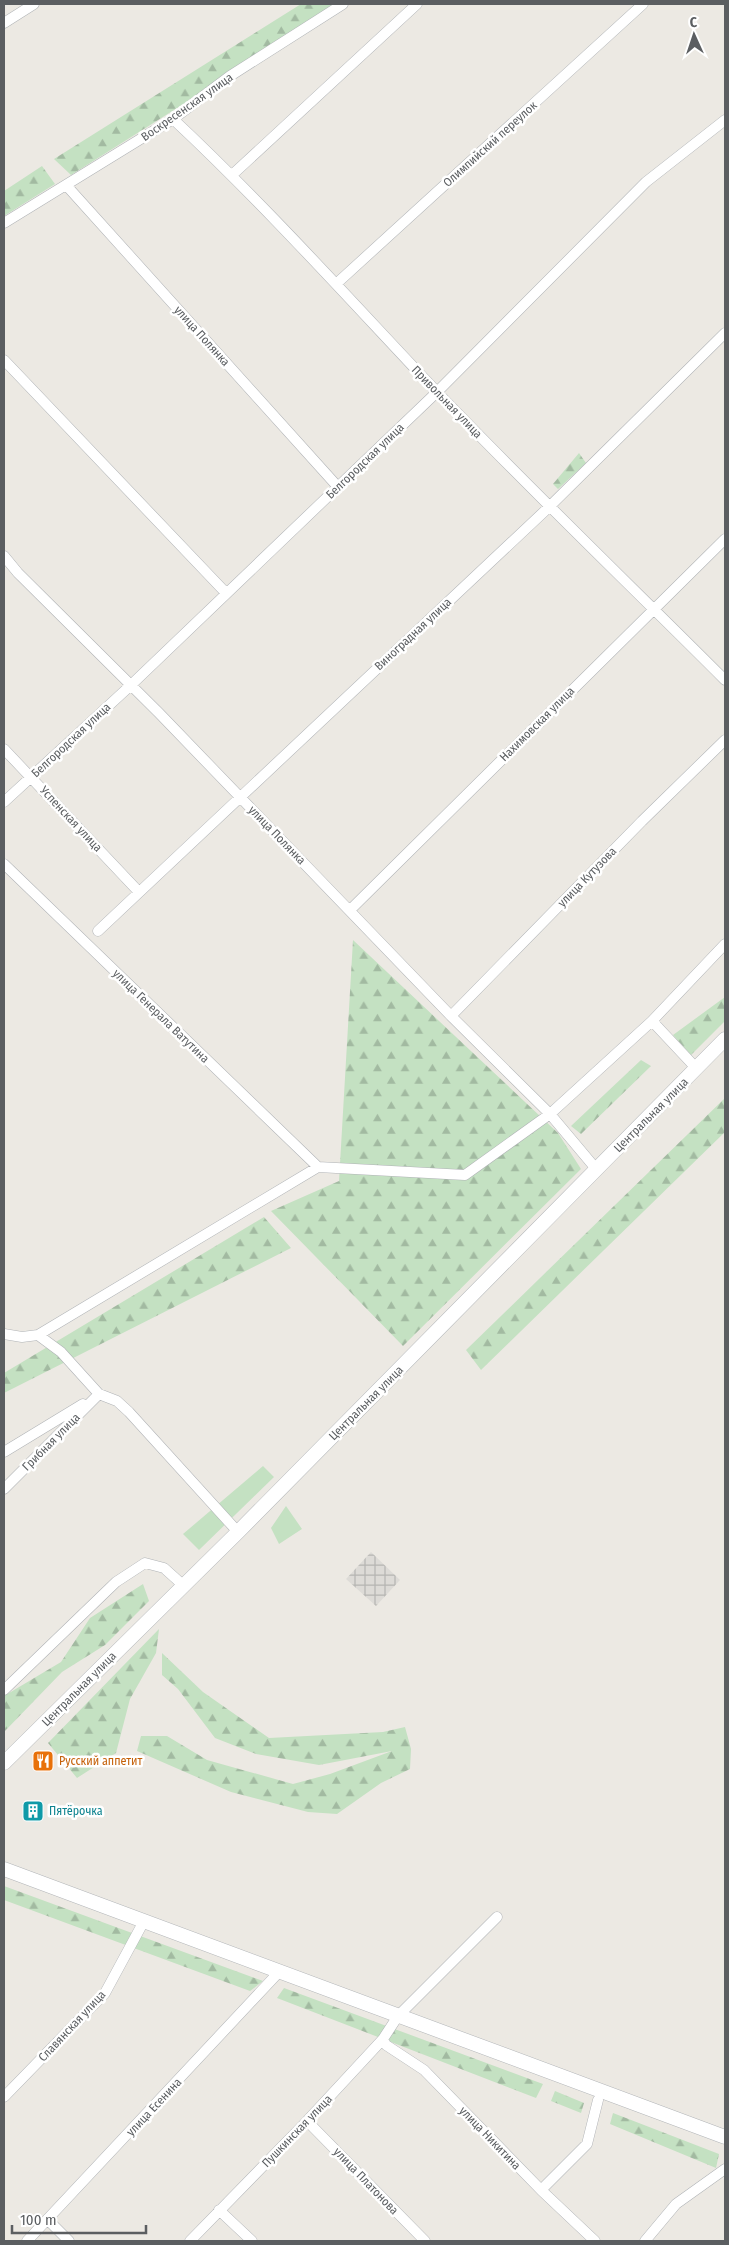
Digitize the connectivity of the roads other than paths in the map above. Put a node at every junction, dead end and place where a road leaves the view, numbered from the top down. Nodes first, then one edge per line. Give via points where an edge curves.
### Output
1 (34, 4) edge
2 (343, 4) edge
3 (417, 4) edge
4 (643, 4) edge
5 (4, 23) edge
6 (173, 119) junction
7 (725, 120) edge
8 (232, 174) junction
9 (66, 185) junction
10 (4, 224) edge
11 (336, 284) junction
12 (725, 333) edge
13 (4, 360) edge
14 (437, 392) junction
15 (338, 487) junction
16 (549, 507) junction
17 (725, 540) edge
18 (4, 556) edge
19 (226, 593) junction
20 (653, 608) junction
21 (725, 680) edge
22 (131, 685) junction
23 (725, 740) edge
24 (4, 749) edge
25 (32, 776) junction
26 (240, 797) junction
27 (4, 802) edge
28 (4, 864) edge
29 (138, 891) junction
30 (350, 910) junction
31 (98, 931) dead end
32 (725, 944) edge
33 (451, 1016) junction
34 (652, 1021) junction
35 (725, 1039) edge
36 (697, 1069) junction
37 (550, 1114) junction
38 (318, 1167) junction
39 (597, 1170) junction
40 (4, 1334) edge
41 (38, 1335) junction
42 (99, 1394) junction
43 (4, 1452) edge
44 (4, 1489) edge
45 (238, 1532) junction
46 (184, 1586) junction
47 (4, 1690) edge
48 (4, 1763) edge
49 (4, 1869) edge
50 (497, 1916) dead end
51 (144, 1921) junction
52 (279, 1972) junction
53 (398, 2016) junction
54 (383, 2039) junction
55 (4, 2097) edge
56 (598, 2100) dead end
57 (307, 2121) junction
58 (725, 2137) edge
59 (725, 2169) edge
60 (541, 2190) junction
61 (219, 2210) junction
62 (48, 2220) junction
63 (27, 2241) edge
64 (69, 2241) edge
65 (190, 2241) edge
66 (252, 2241) edge
67 (425, 2241) edge
68 (595, 2241) edge
69 (645, 2241) edge

1 - 5 street
2 - 6 street, Воскресенская улица via 230,76
3 - 8 street
4 - 11 street, Олимпийский переулок
6 - 8 street, Привольная улица
6 - 9 street, Воскресенская улица
7 - 14 street, Белгородская улица via 646,182
8 - 11 street, Привольная улица
9 - 10 street, Воскресенская улица
9 - 15 street, улица Полянка
11 - 14 street, Привольная улица
12 - 16 street, Виноградная улица
13 - 19 street
14 - 15 street, Белгородская улица
14 - 16 street, Привольная улица
15 - 19 street, Белгородская улица
16 - 20 street, Привольная улица
16 - 26 street, Виноградная улица
17 - 20 street, Нахимовская улица
18 - 22 street, улица Полянка
19 - 22 street, Белгородская улица
20 - 21 street, Привольная улица
20 - 30 street, Нахимовская улица
22 - 25 street, Белгородская улица
22 - 26 street, улица Полянка
23 - 33 street, улица Кутузова
24 - 25 street, Успенская улица
25 - 27 street, Белгородская улица
25 - 29 street, Успенская улица
26 - 29 street, Виноградная улица
26 - 30 street, улица Полянка
28 - 38 street, улица Генерала Ватутина
29 - 31 street, Виноградная улица
30 - 33 street, улица Полянка
32 - 34 street
33 - 37 street, улица Полянка
34 - 36 street
34 - 37 street
35 - 36 main road, Центральная улица
36 - 39 main road, Центральная улица
37 - 38 street via 466,1175
37 - 39 street, улица Полянка
38 - 41 street
39 - 45 main road, Центральная улица
40 - 41 street
41 - 42 street via 61,1352
42 - 43 street
42 - 44 street, Грибная улица
42 - 45 street via 117,1401
45 - 46 main road, Центральная улица
46 - 47 street via 164,1568 145,1562 116,1582
46 - 48 main road, Центральная улица
49 - 51 main road
50 - 53 street, Пушкинская улица
51 - 52 main road
51 - 55 street, Славянская улица via 105,1993
52 - 53 main road
52 - 62 street, улица Есенина
53 - 54 street, Пушкинская улица
53 - 58 main road
54 - 57 street, Пушкинская улица
54 - 60 street, улица Никитина via 386,2045 424,2070
56 - 60 street via 587,2144
57 - 61 street, Пушкинская улица
57 - 67 street, улица Платонова
59 - 69 street via 676,2204
60 - 68 street, улица Никитина
61 - 65 street, Пушкинская улица
61 - 66 street
62 - 63 street, улица Есенина
62 - 64 street

